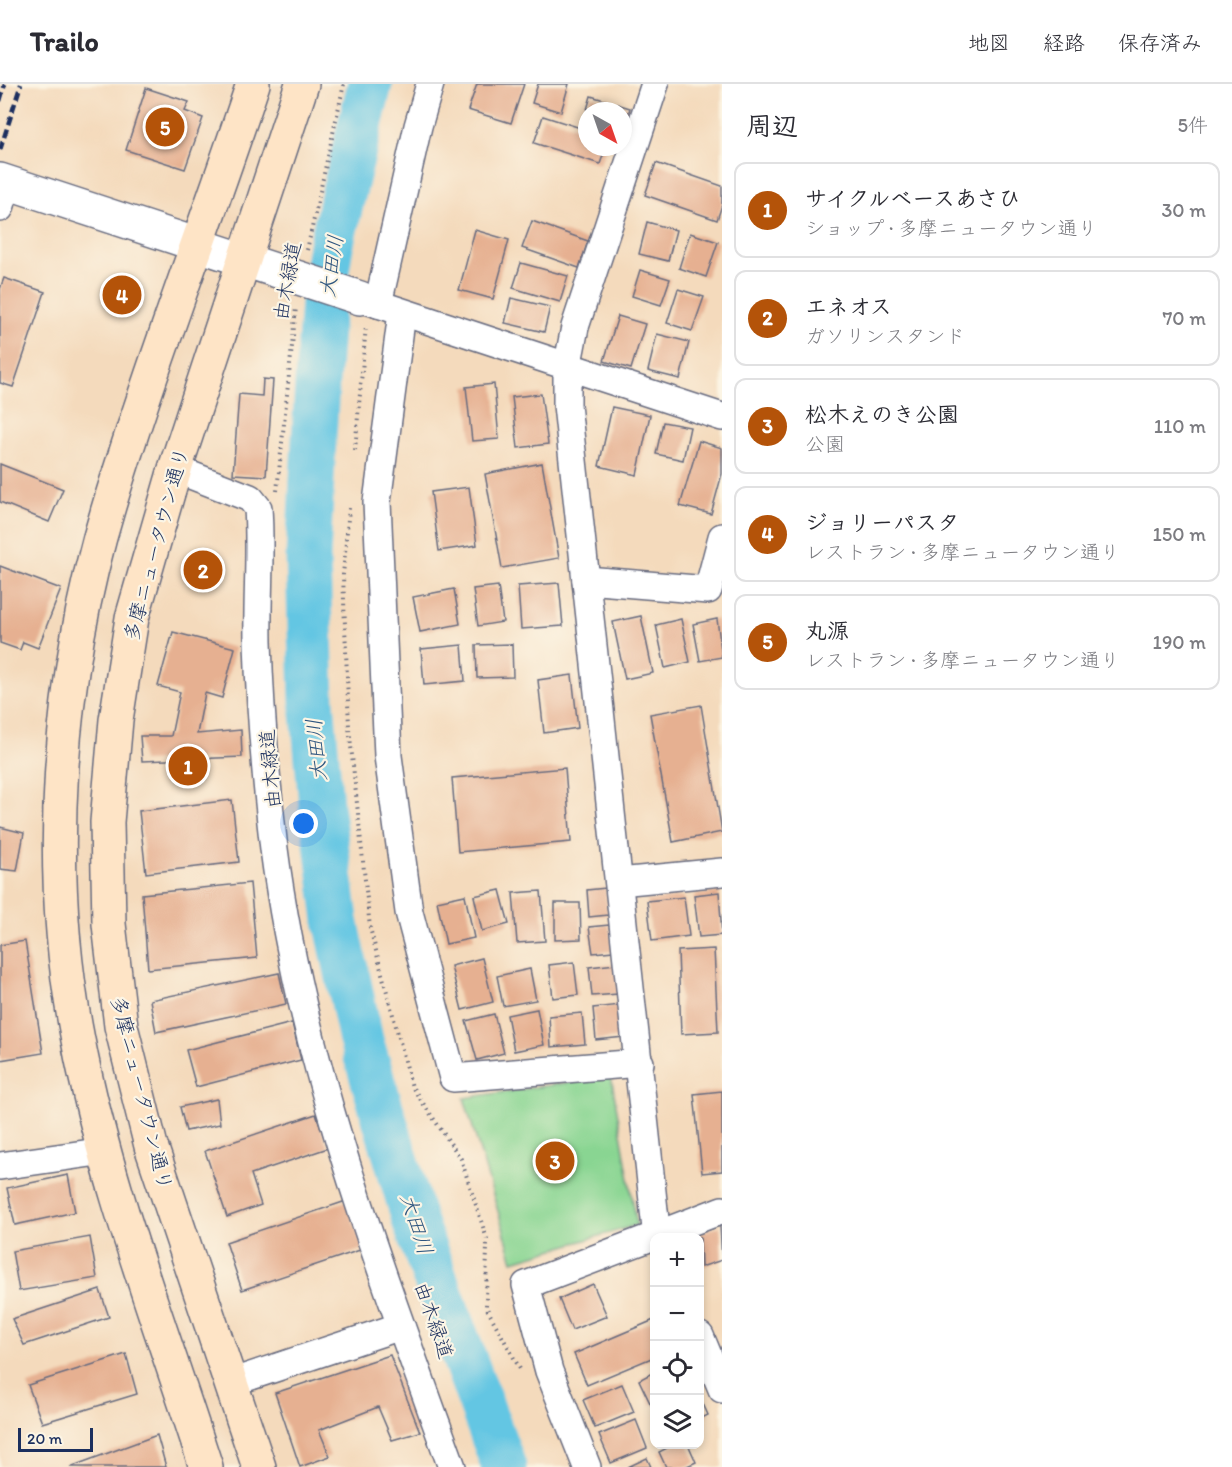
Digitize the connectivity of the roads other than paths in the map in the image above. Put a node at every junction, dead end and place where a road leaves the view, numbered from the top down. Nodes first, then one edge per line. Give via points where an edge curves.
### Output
1 (253, 84) edge
2 (302, 84) edge
3 (430, 84) edge
4 (655, 84) edge
5 (3, 190) edge
6 (198, 245) junction
7 (242, 259) junction
8 (380, 305) junction
9 (567, 368) junction
10 (722, 417) edge
11 (175, 469) junction
12 (722, 537) edge
13 (586, 579) junction
14 (722, 872) edge
15 (620, 882) junction
16 (640, 1063) junction
17 (105, 1151) junction
18 (0, 1166) edge
19 (722, 1210) edge
20 (656, 1233) edge
21 (664, 1233) edge
22 (650, 1238) edge
23 (401, 1326) junction
24 (701, 1341) edge
25 (230, 1383) junction
26 (722, 1389) edge
27 (206, 1467) edge
28 (259, 1467) edge
29 (452, 1467) edge
30 (587, 1467) edge

1 - 6 main road
2 - 7 main road, 多摩ニュータウン通り
3 - 8 street
4 - 9 street via 574,327
5 - 6 street
6 - 7 street
6 - 17 main road via 108,508 73,669 64,741 60,873 70,988 78,1041
7 - 8 street
7 - 11 main road, 多摩ニュータウン通り
8 - 9 street
8 - 16 street via 377,502 388,756 409,912 453,1078
9 - 10 street
9 - 13 street via 567,405
11 - 23 street via 250,498 258,507 264,762 291,950 323,1089 359,1208
11 - 25 main road, 多摩ニュータウン通り via 132,618 116,720 107,822 109,924 121,1026 151,1146
12 - 13 street via 708,590
13 - 15 street
14 - 15 street
15 - 16 street
16 - 20 street
17 - 18 street
17 - 27 main road
19 - 21 street
22 - 30 street via 526,1285 549,1371
23 - 25 street
23 - 29 street
24 - 26 street
25 - 28 main road, 多摩ニュータウン通り

